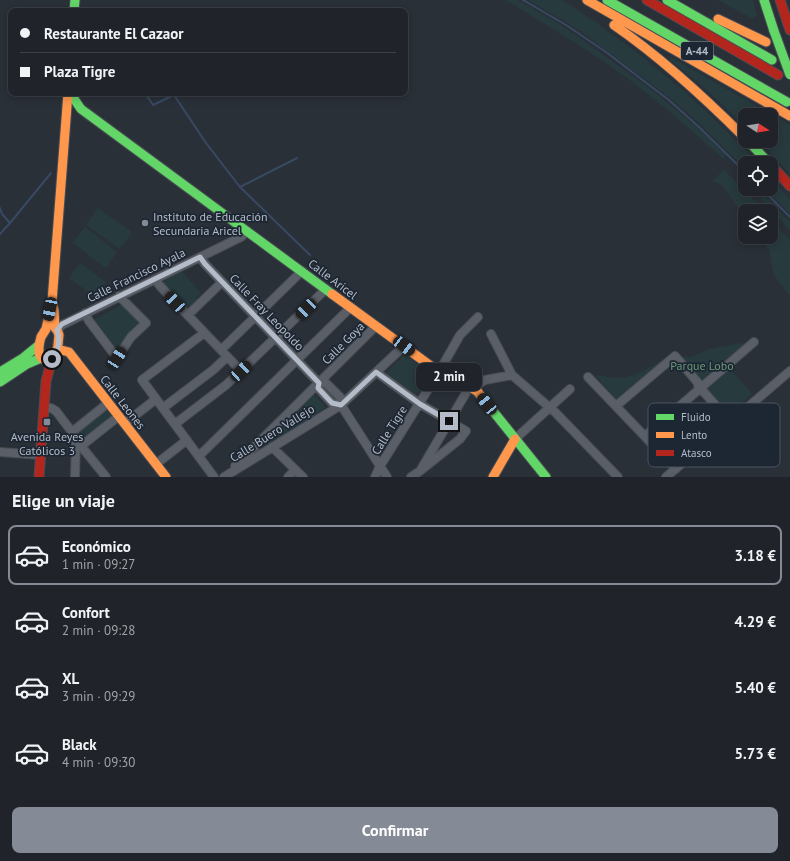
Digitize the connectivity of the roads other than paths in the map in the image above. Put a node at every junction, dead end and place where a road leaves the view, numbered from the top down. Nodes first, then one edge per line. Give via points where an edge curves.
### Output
1 (577, 0) edge
2 (587, 0) edge
3 (607, 0) edge
4 (647, 0) edge
5 (667, 0) edge
6 (680, 0) edge
7 (764, 0) edge
8 (780, 0) edge
9 (790, 30) edge
10 (766, 42) dead end
11 (772, 60) dead end
12 (778, 75) dead end
13 (790, 75) edge
14 (69, 96) edge
15 (71, 96) edge
16 (787, 102) dead end
17 (67, 108) junction
18 (84, 112) junction
19 (790, 116) edge
20 (65, 129) junction
21 (738, 131) edge
22 (755, 148) edge
23 (762, 156) edge
24 (778, 173) edge
25 (790, 186) edge
26 (247, 231) junction
27 (200, 257) junction
28 (302, 271) junction
29 (155, 279) junction
30 (222, 282) junction
31 (326, 289) junction
32 (119, 296) junction
33 (52, 302) junction
34 (351, 307) junction
35 (85, 313) junction
36 (188, 315) junction
37 (256, 317) junction
38 (478, 317) dead end
39 (376, 326) junction
40 (46, 329) junction
41 (56, 329) junction
42 (204, 333) junction
43 (491, 334) dead end
44 (276, 338) junction
45 (754, 342) dead end
46 (39, 345) junction
47 (404, 346) junction
48 (58, 349) junction
49 (221, 350) junction
50 (228, 357) junction
51 (45, 359) junction
52 (297, 360) junction
53 (241, 371) junction
54 (790, 371) edge
55 (0, 372) edge
56 (376, 372) junction
57 (439, 372) junction
58 (512, 375) junction
59 (588, 377) dead end
60 (0, 382) edge
61 (319, 383) junction
62 (474, 386) junction
63 (570, 389) dead end
64 (156, 399) junction
65 (108, 403) junction
66 (683, 403) edge
67 (714, 403) edge
68 (752, 403) edge
69 (420, 404) junction
70 (341, 405) junction
71 (616, 406) junction
72 (550, 407) junction
73 (44, 408) junction
74 (163, 408) junction
75 (122, 420) junction
76 (450, 423) junction
77 (175, 424) junction
78 (648, 433) edge
79 (645, 436) junction
80 (76, 439) junction
81 (515, 439) junction
82 (648, 439) edge
83 (187, 440) junction
84 (272, 447) junction
85 (0, 452) edge
86 (41, 455) junction
87 (199, 456) junction
88 (156, 464) junction
89 (380, 466) junction
90 (678, 467) edge
91 (676, 469) joint
92 (295, 470) junction
93 (420, 471) junction
94 (39, 477) edge
95 (75, 477) edge
96 (106, 477) edge
97 (166, 477) edge
98 (214, 477) edge
99 (224, 477) edge
100 (288, 477) edge
101 (303, 477) edge
102 (375, 477) edge
103 (387, 477) edge
104 (411, 477) edge
105 (492, 477) edge
106 (546, 477) edge
107 (618, 477) edge
108 (666, 477) edge

1 - 21 main road via 650,51 716,108
2 - 19 main road
3 - 16 main road, A-44
4 - 12 main road, A-44
5 - 11 main road
6 - 10 main road
7 - 13 main road, bridge
8 - 9 main road
14 - 17 main road
15 - 18 main road, Calle Aricel
17 - 18 main road, Calle Aricel via 71,111
17 - 20 main road
18 - 20 main road
18 - 26 main road, Calle Aricel
20 - 33 main road
22 - 23 main road
24 - 25 main road
26 - 27 street, Calle Francisco Ayala
26 - 28 main road, Calle Aricel
27 - 29 street, Calle Francisco Ayala
27 - 30 street, Calle Fray Leopoldo
28 - 31 main road, Calle Aricel
28 - 37 street
29 - 32 street, Calle Francisco Ayala
29 - 36 street
30 - 36 street
30 - 37 street, Calle Fray Leopoldo
31 - 34 main road, Calle Aricel
31 - 44 street
32 - 35 street, Calle Francisco Ayala
32 - 35 street via 146,323 131,337 117,358
33 - 40 main road
33 - 41 main road
34 - 39 main road, Calle Aricel
34 - 52 street
35 - 41 street, Calle Francisco Ayala
36 - 42 street
37 - 44 street, Calle Fray Leopoldo
37 - 49 street
38 - 57 street, Calle Tigre via 460,335
39 - 47 main road, Calle Aricel
39 - 61 street, Calle Goya
40 - 41 main road
40 - 46 main road
41 - 48 main road via 59,335
42 - 49 street
42 - 64 street via 142,380
43 - 58 street
44 - 52 street, Calle Fray Leopoldo
44 - 53 street
45 - 66 street
46 - 51 main road via 39,353
46 - 55 main road
47 - 56 street, Calle Buero Vallejo
47 - 57 main road, Calle Aricel
48 - 51 main road via 57,354
48 - 65 main road, Calle Leones via 69,352
49 - 50 street
50 - 53 street
50 - 74 street
51 - 60 main road via 27,364
51 - 73 main road
52 - 61 street, Calle Fray Leopoldo
52 - 87 street
53 - 77 street
54 - 68 street
56 - 69 street
56 - 70 street, Calle Buero Vallejo
57 - 62 main road, Calle Aricel
57 - 69 street, Calle Tigre
58 - 62 street via 485,380
58 - 72 street
59 - 71 street
61 - 70 street, Calle Fray Leopoldo via 318,388 332,403
61 - 99 street, Calle Goya
62 - 76 street
62 - 81 main road, Calle Aricel
63 - 72 street
64 - 74 street
64 - 75 street
65 - 75 main road, Calle Leones
65 - 80 street
67 - 71 street via 675,356
69 - 76 street
69 - 89 street, Calle Tigre
70 - 84 street, Calle Buero Vallejo
70 - 89 street
71 - 79 street
72 - 81 street
72 - 107 street
73 - 80 street via 56,411
73 - 86 main road
74 - 77 street
75 - 80 street
75 - 88 main road, Calle Leones
76 - 93 street
76 - 93 street via 466,431 460,439
77 - 83 street
78 - 79 street
79 - 82 street
80 - 95 street
80 - 96 street
81 - 105 main road
81 - 106 main road, Calle Aricel
83 - 87 street
83 - 88 street
84 - 92 street
84 - 99 street, Calle Buero Vallejo
85 - 86 street
86 - 94 main road
87 - 98 street
88 - 97 main road, Calle Leones
89 - 102 street, Calle Tigre
89 - 103 street
90 - 91 street
91 - 108 street
92 - 100 street
92 - 101 street
93 - 104 street

